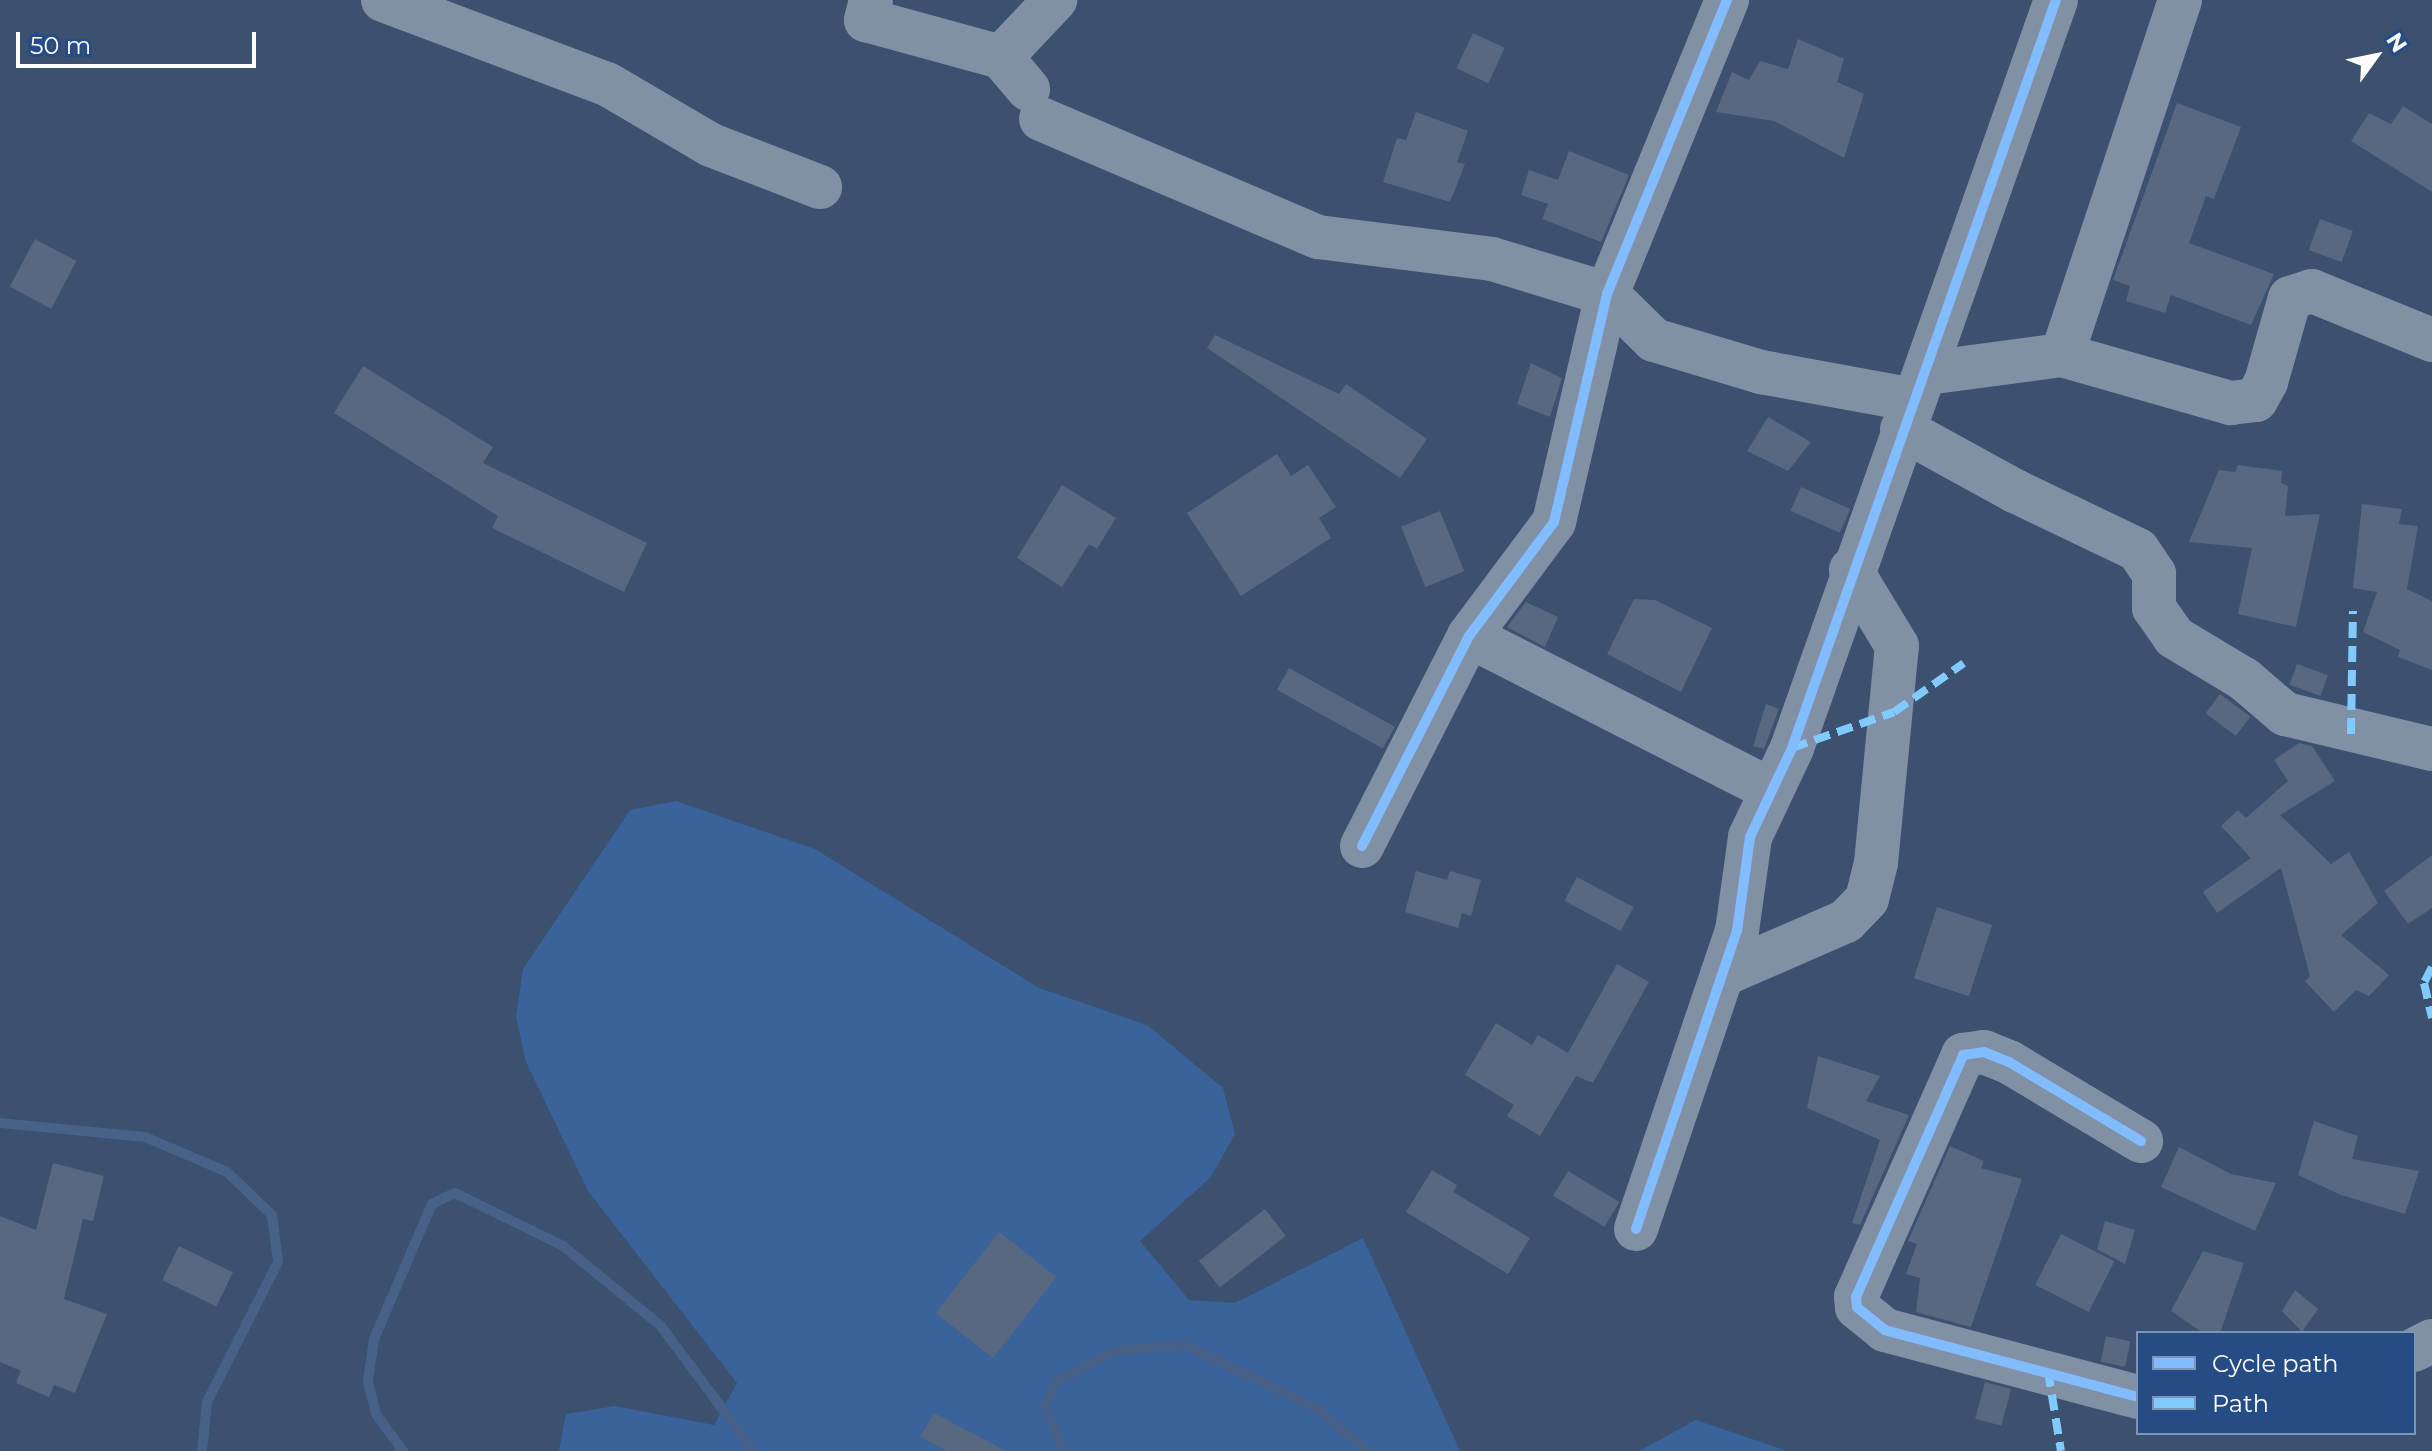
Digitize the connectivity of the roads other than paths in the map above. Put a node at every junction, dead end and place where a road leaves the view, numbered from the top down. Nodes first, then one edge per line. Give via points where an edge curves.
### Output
1 (383, 0) edge
2 (871, 0) edge
3 (1055, 0) edge
4 (1727, 0) edge
5 (2056, 0) edge
6 (2180, 0) edge
7 (1024, 88) junction
8 (820, 187) dead end
9 (1607, 294) junction
10 (2432, 340) edge
11 (2062, 355) junction
12 (1914, 401) junction
13 (1851, 570) junction
14 (1469, 636) junction
15 (2432, 749) edge
16 (1771, 790) junction
17 (1362, 846) dead end
18 (1722, 975) junction
19 (2141, 1141) dead end
20 (1636, 1229) dead end
21 (2136, 1396) edge

1 - 8 street via 607,84 711,145
2 - 7 street via 866,20
3 - 7 street
4 - 9 street
5 - 12 street
6 - 11 street
7 - 9 street via 1318,237 1492,259
9 - 12 street via 1654,340 1761,372
9 - 14 street via 1554,522
10 - 11 street via 2301,291 2290,298 2256,400 2231,403
11 - 12 street
12 - 13 street
12 - 15 street via 2015,491 2138,550 2154,574 2154,608 2174,637 2244,679 2285,714
13 - 16 street via 1792,748
13 - 18 street via 1897,646 1876,863 1867,899 1846,921
14 - 16 street
14 - 17 street
16 - 18 street via 1750,837 1737,931
18 - 20 street
19 - 21 street via 2009,1062 1984,1052 1963,1055 1856,1297 1857,1307 1885,1330

